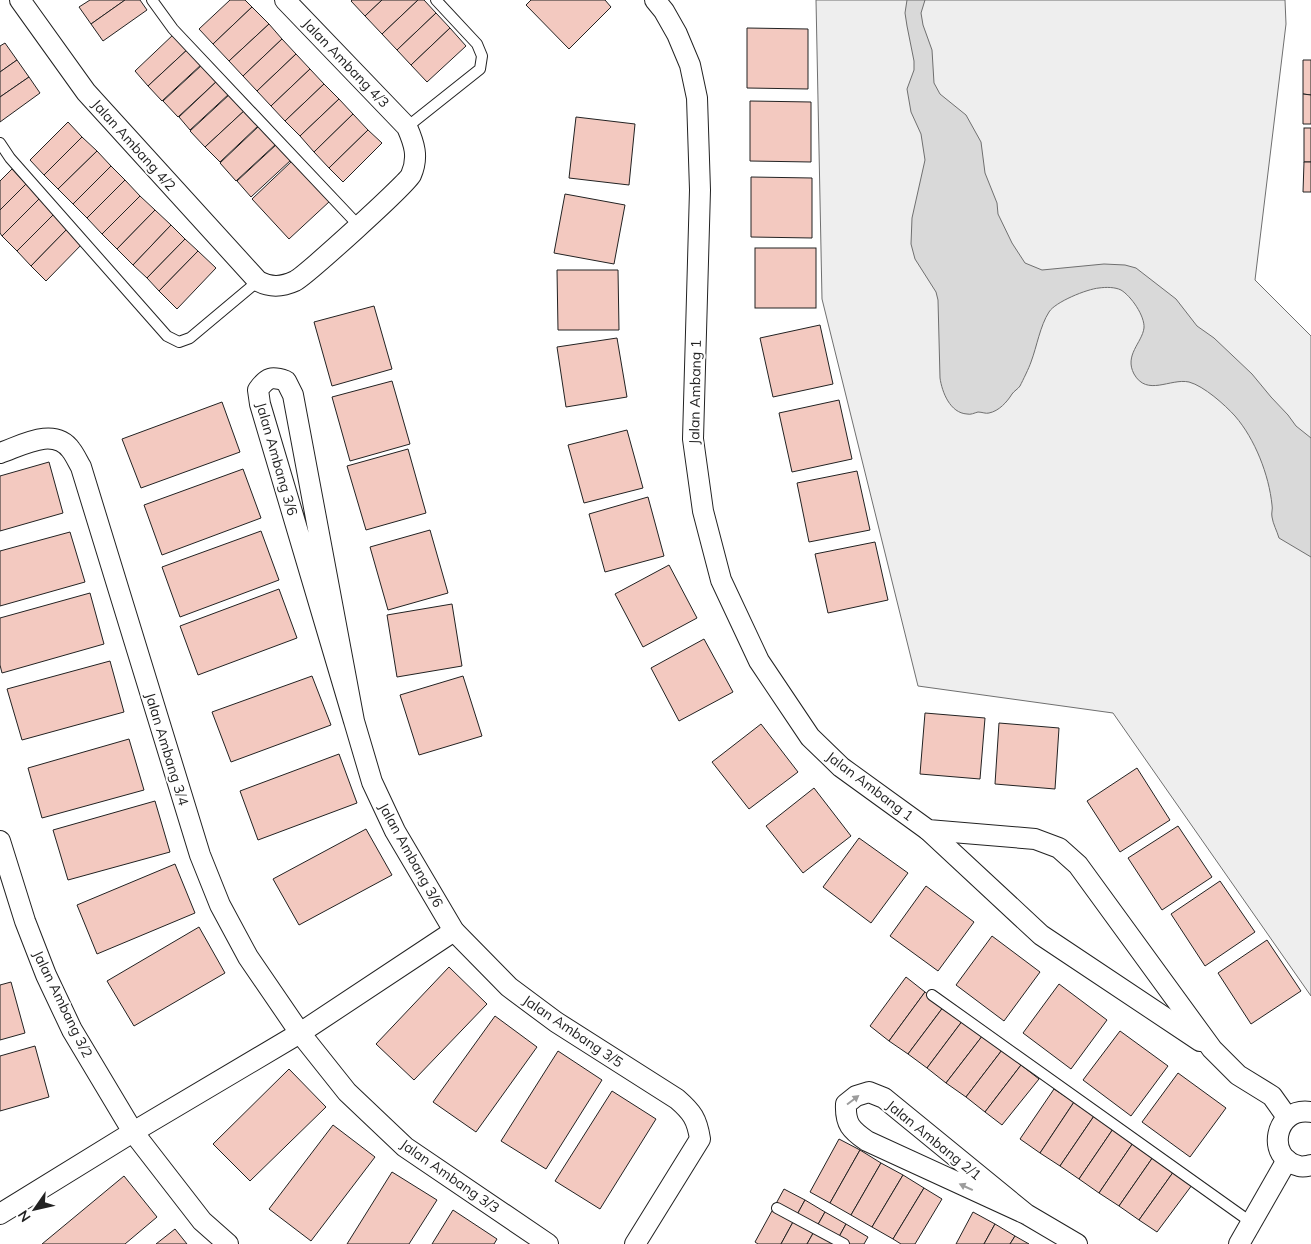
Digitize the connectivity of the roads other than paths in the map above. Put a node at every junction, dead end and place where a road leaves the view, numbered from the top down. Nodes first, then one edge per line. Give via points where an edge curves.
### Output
1 (20, 0) edge
2 (152, 0) edge
3 (285, 0) edge
4 (436, 0) edge
5 (655, 0) edge
6 (407, 127) junction
7 (0, 144) edge
8 (359, 226) junction
9 (258, 281) junction
10 (0, 453) edge
11 (354, 721) junction
12 (928, 830) junction
13 (0, 841) edge
14 (454, 931) junction
15 (932, 995) dead end
16 (300, 1033) junction
17 (1212, 1049) junction
18 (1311, 1112) edge
19 (1287, 1117) junction
20 (132, 1132) junction
21 (1287, 1160) junction
22 (1311, 1166) edge
23 (777, 1208) dead end
24 (0, 1214) edge
25 (1026, 1214) junction
26 (1252, 1222) junction
27 (228, 1244) edge
28 (548, 1244) edge
29 (635, 1244) edge
30 (844, 1244) edge
31 (1077, 1244) edge
32 (1239, 1244) edge

1 - 9 street, Jalan Ambang 4/2 via 86,92
2 - 8 lane via 173,29
3 - 6 street, Jalan Ambang 4/3
4 - 6 lane via 477,44 482,56 480,69
5 - 12 street, Jalan Ambang 1 via 677,34 690,65 697,98 700,190 693,439 703,511 721,580 759,661 810,737 841,767
6 - 8 street via 415,144 416,160 410,176
7 - 9 lane via 167,336 179,342 190,338
8 - 9 street via 297,280 282,286 268,286
10 - 16 street, Jalan Ambang 3/4 via 43,438 56,438 71,448 81,467 200,855 220,905 248,958
11 - 11 street, Jalan Ambang 3/6 via 293,395 286,381 275,377 264,381 258,390 260,404
11 - 14 street, Jalan Ambang 3/6 via 372,782 394,831
12 - 17 street, Jalan Ambang 1 via 1040,935
12 - 17 street, Jalan Ambang 1 via 1035,839 1059,848 1078,865
13 - 20 street, Jalan Ambang 3/2 via 46,975 72,1030
14 - 16 street
14 - 29 street, Jalan Ambang 3/5 via 509,987 556,1022 677,1099 690,1110 698,1123 700,1139
15 - 26 lane
16 - 20 street
16 - 28 street, Jalan Ambang 3/3 via 347,1092 405,1147
17 - 19 street, Jalan Ambang 1 via 1238,1075 1272,1096
18 - 19 street via 1298,1112
19 - 21 street via 1281,1124 1278,1143
20 - 24 street
20 - 27 street, Jalan Ambang 3/2 via 202,1221
21 - 22 street via 1299,1166
21 - 26 street
23 - 30 lane
25 -> 25 street, Jalan Ambang 2/1 via 867,1141 854,1132 846,1117 846,1104 869,1092 884,1098
25 - 31 street, Jalan Ambang 2/1
26 - 32 street

